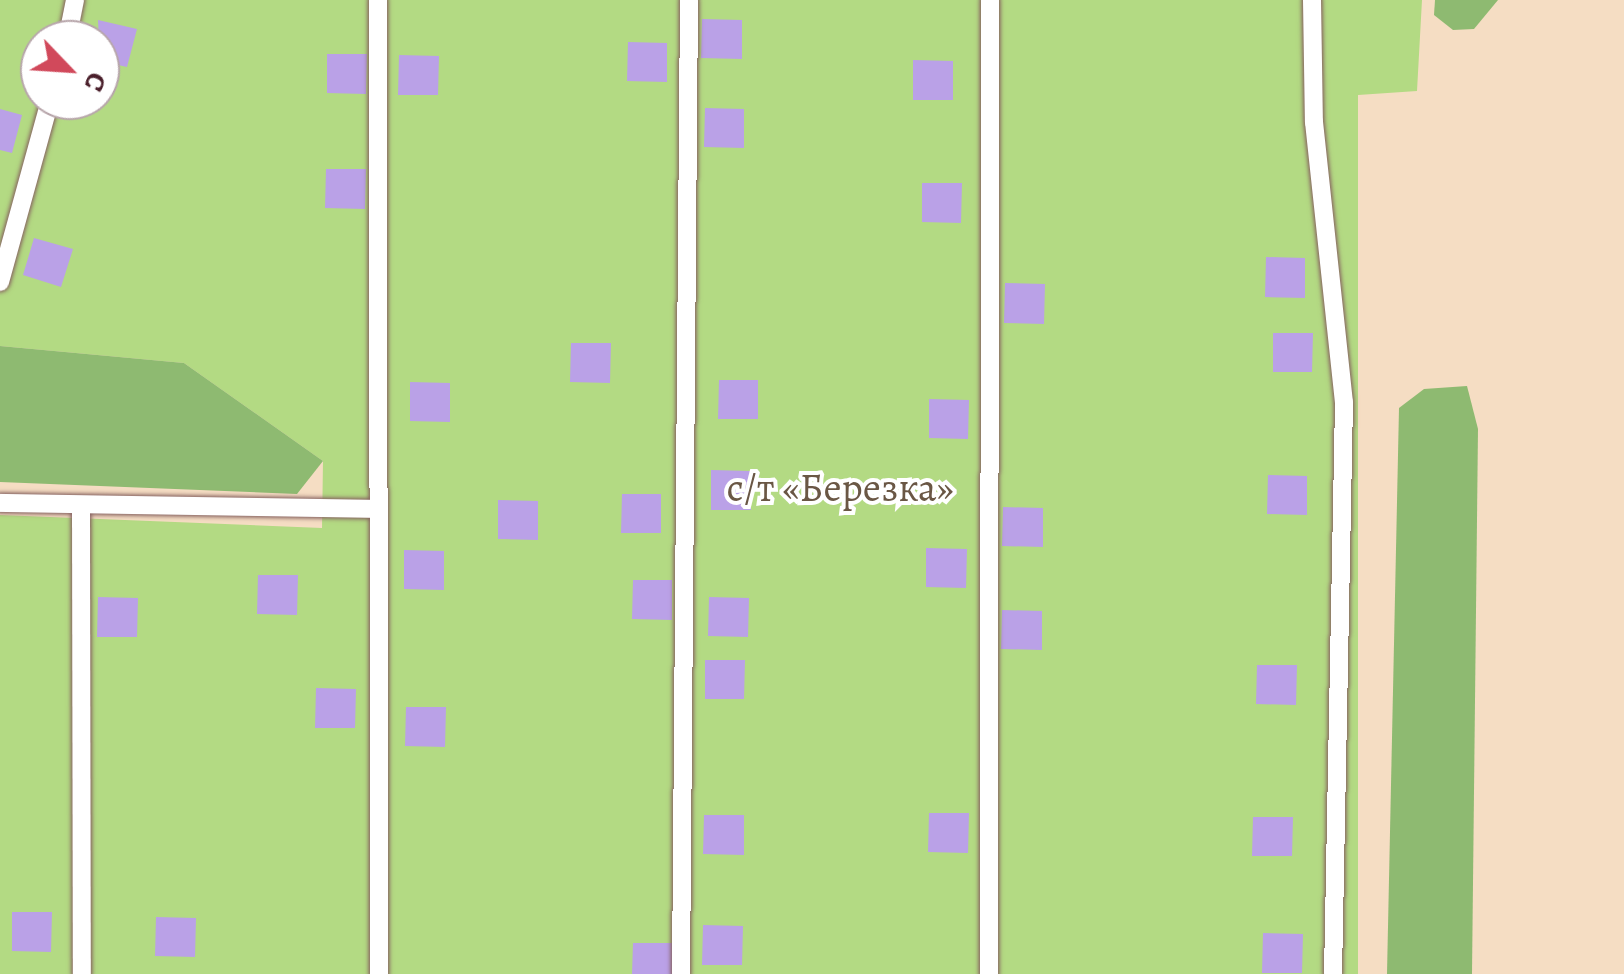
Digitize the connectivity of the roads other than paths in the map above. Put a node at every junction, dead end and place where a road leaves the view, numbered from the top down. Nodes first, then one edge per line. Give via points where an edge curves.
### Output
1 (378, 0) edge
2 (689, 0) edge
3 (990, 0) edge
4 (1312, 0) edge
5 (45, 120) edge
6 (0, 282) edge
7 (0, 503) edge
8 (80, 507) junction
9 (374, 509) junction
10 (82, 974) edge
11 (378, 974) edge
12 (681, 974) edge
13 (989, 974) edge
14 (1332, 974) edge

1 - 9 lane
2 - 12 lane
3 - 13 lane
4 - 14 lane via 1314,122 1344,402
5 - 6 lane
7 - 8 lane
8 - 9 lane
8 - 10 lane
9 - 11 lane

